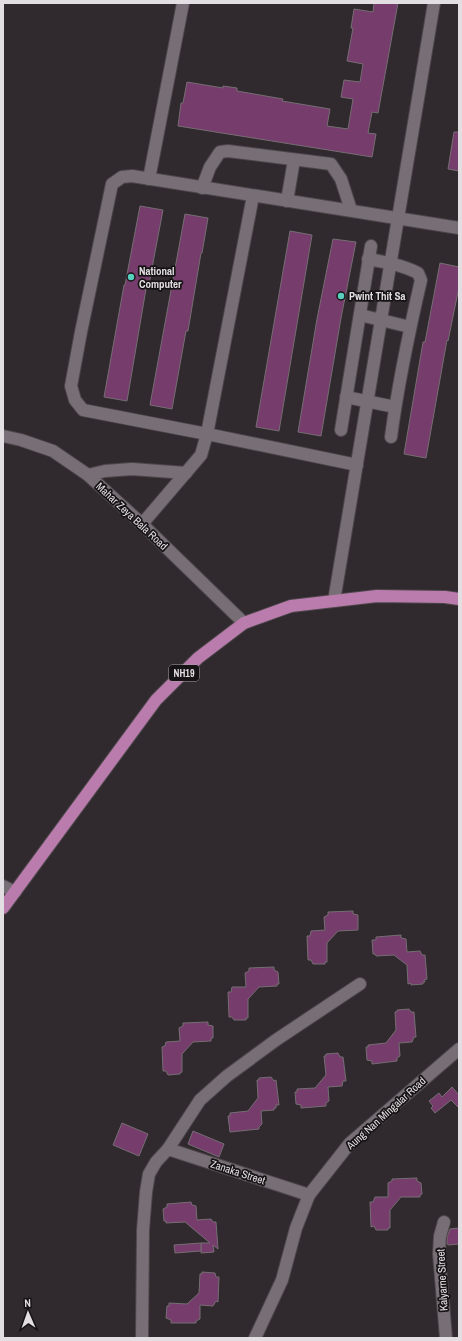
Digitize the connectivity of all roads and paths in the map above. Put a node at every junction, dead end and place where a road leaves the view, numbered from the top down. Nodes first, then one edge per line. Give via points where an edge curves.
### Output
1 (183, 3) edge
2 (434, 3) edge
3 (294, 160) junction
4 (149, 179) junction
5 (202, 188) junction
6 (253, 196) junction
7 (287, 201) junction
8 (351, 210) junction
9 (398, 217) junction
10 (459, 228) edge
11 (371, 246) dead end
12 (368, 260) junction
13 (390, 263) junction
14 (360, 315) junction
15 (381, 320) junction
16 (410, 327) junction
17 (346, 397) junction
18 (367, 402) junction
19 (395, 407) junction
20 (341, 430) dead end
21 (207, 434) junction
22 (3, 436) edge
23 (391, 437) dead end
24 (357, 465) junction
25 (186, 473) junction
26 (88, 475) junction
27 (142, 524) junction
28 (459, 599) edge
29 (334, 601) junction
30 (244, 623) junction
31 (3, 886) edge
32 (15, 892) junction
33 (3, 908) edge
34 (360, 984) dead end
35 (459, 1049) edge
36 (168, 1150) junction
37 (309, 1195) junction
38 (444, 1222) dead end
39 (142, 1338) edge
40 (255, 1338) edge
41 (446, 1338) edge

1 - 4 street
2 - 9 street
3 - 5 street via 228,150 220,152 210,167
3 - 7 street
3 - 8 street via 331,164 341,179
4 - 5 street
4 - 21 street via 122,177 112,184 71,386 75,400 83,410
5 - 6 street
6 - 7 street
6 - 21 street
7 - 8 street
8 - 9 street
9 - 10 street
9 - 13 street
11 - 12 street
12 - 13 street
12 - 14 street
13 - 15 street
13 - 16 street via 418,273 420,280
14 - 15 street
14 - 17 street
15 - 16 street
15 - 18 street
16 - 19 street
17 - 18 street
17 - 20 street
18 - 19 street
18 - 24 street
19 - 23 street
21 - 24 street
21 - 25 street via 201,455
22 - 26 street, Mahar Zeya Bala Road via 53,451
24 - 29 street
25 - 26 street via 132,469
25 - 27 street
26 - 27 street, Mahar Zeya Bala Road
27 - 30 street, Mahar Zeya Bala Road
28 - 29 highway, NH19 via 377,596
29 - 30 highway, NH19 via 290,606
30 - 32 highway, NH19 via 198,658 156,700
31 - 32 street
32 - 33 highway, NH19
34 - 36 street via 226,1076 200,1100
35 - 37 street, Aung Nan Mingalar Road via 350,1143
36 - 37 street, Zanaka Street
36 - 39 street via 149,1174 146,1192 142,1230
37 - 40 street, Aung Nan Mingalar Road via 296,1228 282,1280
38 - 41 street, Kalyarne Street via 438,1254

